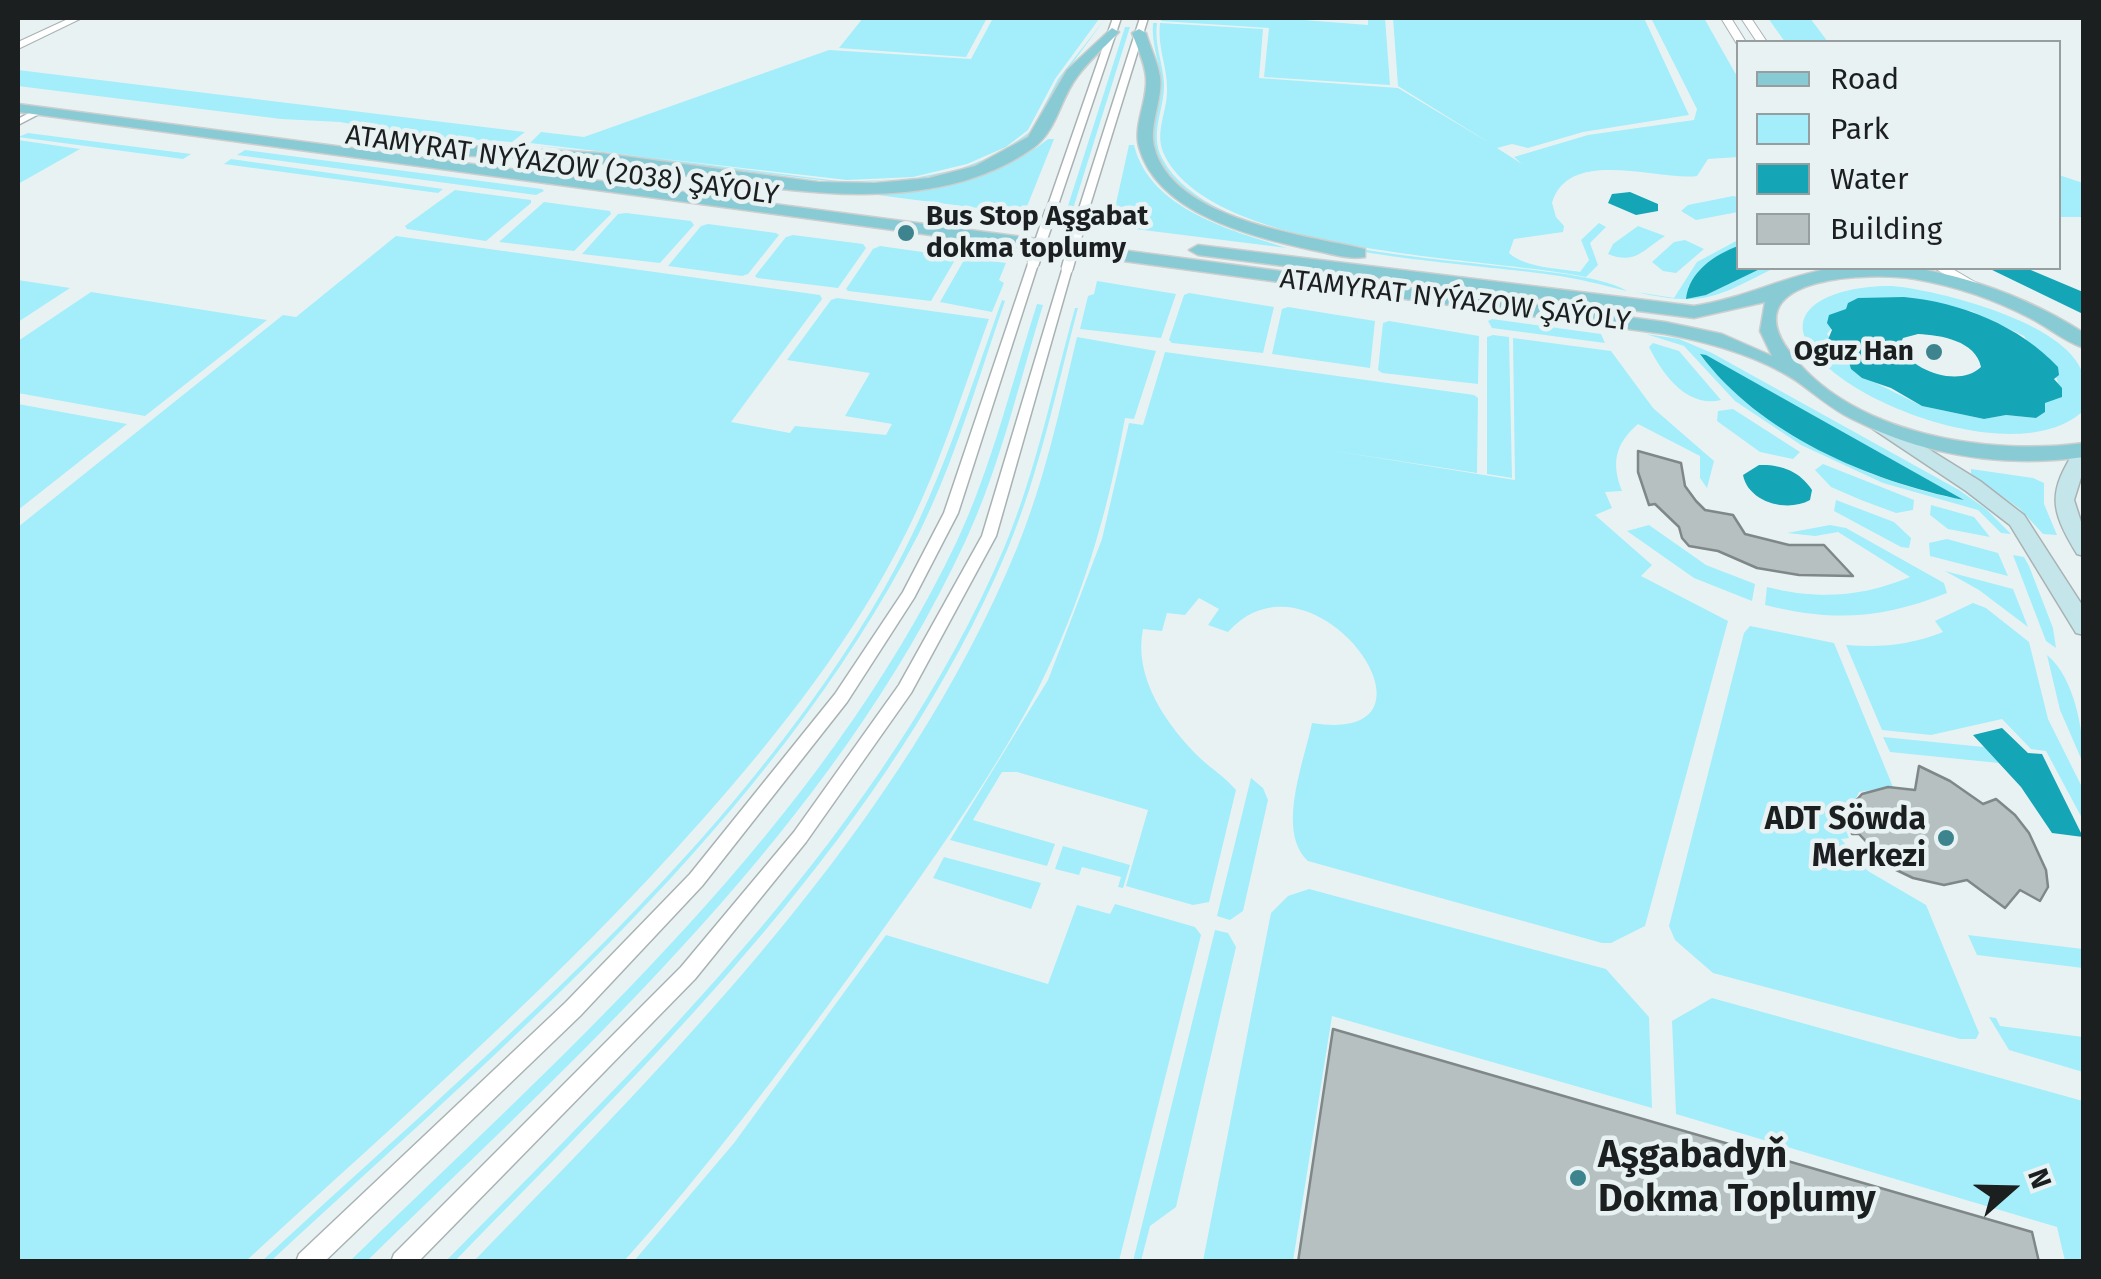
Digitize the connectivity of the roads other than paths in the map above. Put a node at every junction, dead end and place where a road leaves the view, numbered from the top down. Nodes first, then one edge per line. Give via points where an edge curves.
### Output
1 (57, 18) edge
2 (76, 18) edge
3 (1726, 18) edge
4 (1746, 18) edge
5 (1114, 25) edge
6 (1142, 25) edge
7 (18, 36) edge
8 (1740, 40) edge
9 (1761, 40) edge
10 (18, 46) edge
11 (18, 95) edge
12 (18, 108) edge
13 (38, 111) junction
14 (18, 122) edge
15 (448, 150) junction
16 (1104, 246) junction
17 (1812, 270) edge
18 (1945, 270) edge
19 (1790, 286) junction
20 (1984, 292) junction
21 (1663, 309) junction
22 (2084, 338) edge
23 (1801, 375) junction
24 (1869, 418) junction
25 (2084, 450) edge
26 (2084, 548) edge
27 (2084, 627) edge
28 (307, 1262) edge
29 (402, 1262) edge

1 - 7 street
2 - 10 street
3 - 8 street
4 - 9 street
5 - 15 main road via 1073,72 1034,140 994,164 922,183 824,186 601,158
5 - 28 street, bridge via 952,514 909,594 841,698 696,880 573,1009
6 - 21 main road via 1153,78 1146,153 1160,174 1201,206 1292,241 1567,282
6 - 29 street, bridge via 989,536 905,689 800,837 688,973
11 - 15 main road, ATAMYRAT NYÝAZOW (2038) ŞAÝOLY
12 - 13 main road, ATAMYRAT NYÝAZOW (2038) ŞAÝOLY
13 - 14 street
13 - 16 main road, ATAMYRAT NYÝAZOW (2038) ŞAÝOLY
15 - 16 main road, ATAMYRAT NYÝAZOW (2038) ŞAÝOLY
16 - 21 main road, ATAMYRAT NYÝAZOW ŞAÝOLY
16 - 23 main road, ATAMYRAT NYÝAZOW ŞAÝOLY via 1689,332
17 - 19 street
18 - 20 street
19 - 20 main road, ATAMYRAT NYÝAZOW ŞAÝOLY via 1834,272 1886,271
19 - 21 main road, ATAMYRAT NYÝAZOW ŞAÝOLY via 1715,310
19 - 23 main road via 1769,312 1770,331
20 - 22 main road, ATAMYRAT NYÝAZOW ŞAÝOLY
23 - 24 main road
24 - 25 main road via 1983,452
24 - 27 main road via 2017,520
25 - 26 main road via 2062,500

